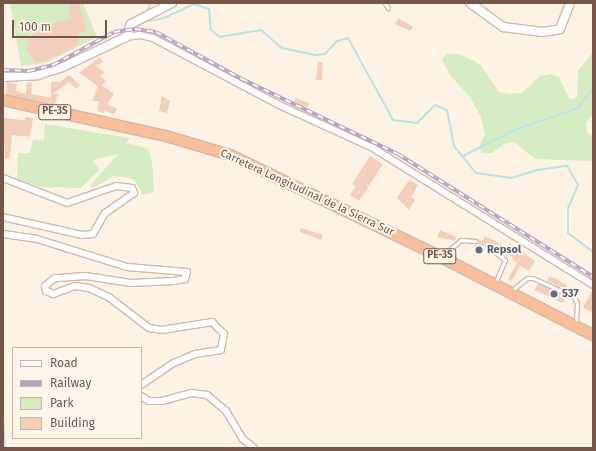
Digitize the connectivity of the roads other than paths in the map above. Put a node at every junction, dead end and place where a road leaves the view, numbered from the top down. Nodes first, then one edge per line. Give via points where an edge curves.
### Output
1 (172, 3) edge
2 (385, 3) edge
3 (470, 3) edge
4 (570, 3) edge
5 (388, 8) dead end
6 (126, 37) junction
7 (3, 77) edge
8 (3, 100) edge
9 (3, 178) edge
10 (3, 217) edge
11 (3, 234) edge
12 (476, 241) dead end
13 (487, 246) dead end
14 (441, 257) junction
15 (494, 285) junction
16 (593, 285) edge
17 (508, 292) junction
18 (576, 327) junction
19 (593, 335) edge
20 (142, 384) edge
21 (142, 397) edge
22 (254, 448) edge

1 - 6 street via 131,24
2 - 5 lane
3 - 4 street via 503,27 542,32 560,29
6 - 7 street via 46,73
6 - 16 street via 140,35 153,38 277,104 373,148
8 - 14 highway, Carretera Longitudinal de la Sierra Sur / PE-3S via 155,133 215,150 264,170
9 - 10 street via 67,203 108,187 124,186 132,188 134,193 105,213 93,234 82,235
11 - 20 street via 37,240 128,267 187,272 185,280 131,283 86,276 55,278 45,286 46,291 52,294 75,286 89,288 110,298 149,328 162,330 212,322 224,334 221,350 195,354 172,364
12 - 14 lane via 461,240
13 - 15 lane via 505,260
14 - 15 highway, Carretera Longitudinal de la Sierra Sur / PE-3S
15 - 17 highway, Carretera Longitudinal de la Sierra Sur / PE-3S
17 - 18 highway, Carretera Longitudinal de la Sierra Sur / PE-3S
17 - 18 lane via 530,278 574,297 577,304
18 - 19 highway, Carretera Longitudinal de la Sierra Sur / PE-3S
21 - 22 street via 149,401 162,401 192,393 207,395 226,411 243,440

